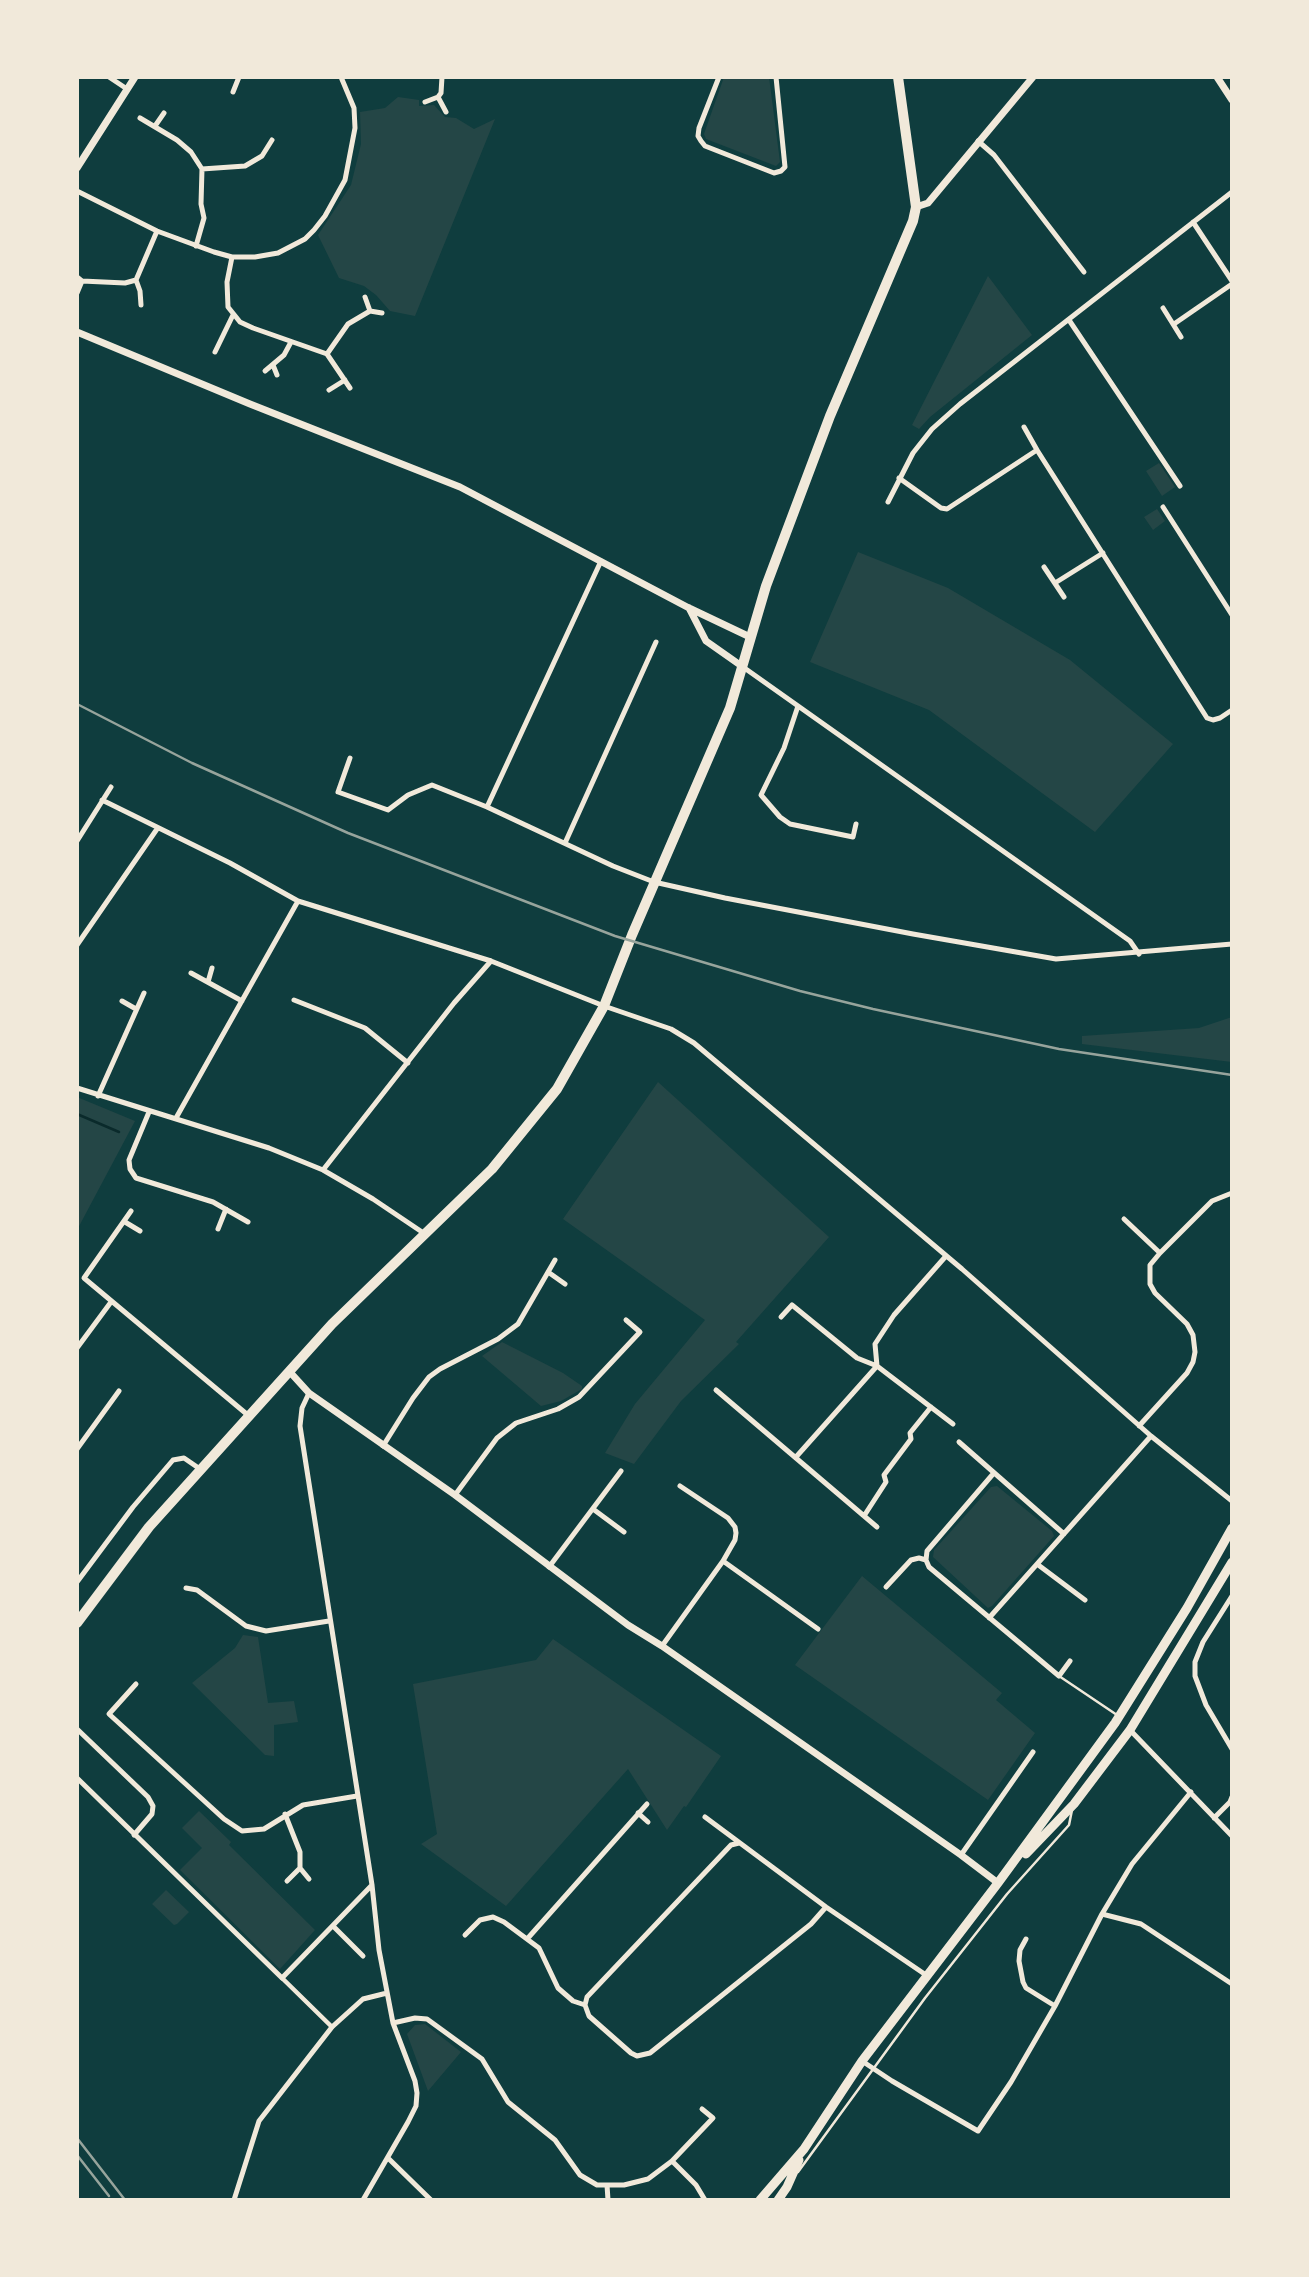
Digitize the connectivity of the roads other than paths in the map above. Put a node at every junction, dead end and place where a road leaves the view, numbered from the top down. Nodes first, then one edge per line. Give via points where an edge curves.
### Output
1 (109, 77) edge
2 (135, 77) edge
3 (239, 77) edge
4 (341, 77) edge
5 (442, 77) edge
6 (719, 77) edge
7 (776, 77) edge
8 (898, 77) edge
9 (1033, 77) edge
10 (1217, 77) edge
11 (127, 89) junction
12 (233, 92) dead end
13 (438, 97) junction
14 (1232, 100) edge
15 (425, 102) dead end
16 (446, 112) dead end
17 (164, 113) dead end
18 (140, 118) dead end
19 (155, 126) junction
20 (272, 140) dead end
21 (978, 141) junction
22 (77, 168) edge
23 (202, 169) junction
24 (77, 191) edge
25 (1232, 192) edge
26 (916, 207) junction
27 (1193, 222) junction
28 (157, 231) junction
29 (196, 246) junction
30 (232, 257) junction
31 (1083, 272) dead end
32 (80, 279) edge
33 (136, 280) junction
34 (1232, 283) edge
35 (77, 293) edge
36 (365, 297) dead end
37 (141, 305) dead end
38 (1163, 308) dead end
39 (370, 312) junction
40 (382, 313) dead end
41 (233, 315) junction
42 (1069, 320) junction
43 (1174, 324) junction
44 (77, 332) edge
45 (1181, 337) dead end
46 (290, 342) junction
47 (215, 352) dead end
48 (327, 354) junction
49 (272, 365) junction
50 (265, 370) dead end
51 (277, 375) dead end
52 (345, 380) junction
53 (350, 388) dead end
54 (329, 390) dead end
55 (1024, 427) dead end
56 (1037, 450) junction
57 (899, 478) junction
58 (1180, 486) dead end
59 (888, 502) dead end
60 (1163, 507) dead end
61 (1103, 553) junction
62 (601, 561) junction
63 (1044, 567) dead end
64 (1055, 583) junction
65 (1064, 597) dead end
66 (689, 608) junction
67 (1232, 615) edge
68 (750, 637) junction
69 (656, 642) dead end
70 (743, 667) junction
71 (798, 706) junction
72 (1232, 710) edge
73 (350, 758) dead end
74 (111, 787) dead end
75 (102, 800) junction
76 (487, 807) junction
77 (856, 824) dead end
78 (157, 829) junction
79 (77, 841) edge
80 (565, 843) junction
81 (654, 882) junction
82 (298, 901) junction
83 (1232, 944) edge
84 (77, 945) edge
85 (1139, 954) junction
86 (491, 961) junction
87 (212, 968) dead end
88 (191, 973) dead end
89 (208, 982) junction
90 (144, 993) dead end
91 (294, 1000) dead end
92 (122, 1001) dead end
93 (242, 1001) junction
94 (604, 1006) junction
95 (136, 1009) junction
96 (408, 1063) junction
97 (77, 1088) edge
98 (98, 1096) junction
99 (149, 1112) junction
100 (176, 1118) junction
101 (323, 1170) junction
102 (1232, 1193) edge
103 (226, 1209) junction
104 (131, 1212) dead end
105 (1124, 1219) dead end
106 (125, 1222) junction
107 (248, 1222) dead end
108 (218, 1229) dead end
109 (140, 1231) dead end
110 (425, 1234) junction
111 (1160, 1253) junction
112 (946, 1256) junction
113 (555, 1260) dead end
114 (77, 1272) edge
115 (548, 1272) junction
116 (83, 1278) junction
117 (565, 1284) dead end
118 (111, 1302) junction
119 (780, 1317) dead end
120 (626, 1320) dead end
121 (77, 1348) edge
122 (877, 1366) junction
123 (289, 1371) junction
124 (716, 1390) dead end
125 (119, 1391) dead end
126 (309, 1392) junction
127 (931, 1407) junction
128 (249, 1416) junction
129 (953, 1424) dead end
130 (1139, 1426) junction
131 (1151, 1436) junction
132 (959, 1443) dead end
133 (383, 1446) junction
134 (77, 1450) edge
135 (796, 1457) junction
136 (200, 1469) junction
137 (621, 1471) dead end
138 (993, 1474) junction
139 (680, 1486) dead end
140 (456, 1495) junction
141 (1232, 1501) edge
142 (593, 1509) junction
143 (864, 1516) junction
144 (877, 1527) dead end
145 (1232, 1528) edge
146 (624, 1532) dead end
147 (1064, 1534) junction
148 (926, 1560) junction
149 (723, 1561) junction
150 (1232, 1562) edge
151 (1037, 1564) junction
152 (549, 1567) junction
153 (77, 1582) edge
154 (886, 1587) dead end
155 (186, 1588) dead end
156 (1232, 1596) edge
157 (1085, 1600) dead end
158 (989, 1618) junction
159 (78, 1620) edge
160 (329, 1621) junction
161 (818, 1629) dead end
162 (662, 1646) junction
163 (1070, 1661) dead end
164 (1059, 1676) junction
165 (136, 1684) dead end
166 (1117, 1720) junction
167 (77, 1729) edge
168 (1130, 1730) junction
169 (1232, 1749) edge
170 (1033, 1752) dead end
171 (77, 1778) edge
172 (1191, 1792) junction
173 (357, 1796) junction
174 (1232, 1797) edge
175 (647, 1804) dead end
176 (1074, 1804) junction
177 (638, 1813) junction
178 (285, 1814) junction
179 (705, 1817) dead end
180 (1214, 1818) junction
181 (648, 1822) dead end
182 (134, 1835) junction
183 (1232, 1836) edge
184 (739, 1843) junction
185 (961, 1855) junction
186 (300, 1868) junction
187 (309, 1879) dead end
188 (287, 1881) dead end
189 (998, 1883) junction
190 (372, 1885) junction
191 (826, 1907) junction
192 (1102, 1914) junction
193 (333, 1926) junction
194 (465, 1935) dead end
195 (528, 1938) junction
196 (1026, 1939) dead end
197 (363, 1956) dead end
198 (926, 1975) junction
199 (282, 1978) junction
200 (1232, 1984) edge
201 (387, 1993) junction
202 (585, 2005) junction
203 (1055, 2006) junction
204 (394, 2023) junction
205 (332, 2026) junction
206 (862, 2061) junction
207 (874, 2069) junction
208 (702, 2109) dead end
209 (804, 2149) junction
210 (389, 2159) junction
211 (672, 2161) junction
212 (607, 2185) junction
213 (787, 2187) junction
214 (234, 2200) edge
215 (363, 2200) edge
216 (431, 2200) edge
217 (608, 2200) edge
218 (705, 2200) edge
219 (760, 2200) edge
220 (778, 2200) edge

1 - 11 street
2 - 11 street
3 - 12 street
4 - 30 street via 354,108 355,128 345,180 336,199 305,239 267,256
5 - 13 street
6 - 7 street via 698,136 705,146 774,173 785,167
8 - 26 highway
9 - 21 street
10 - 14 street
11 - 22 street
13 - 15 street
13 - 16 street
17 - 19 street
18 - 19 street
19 - 23 street via 191,152
20 - 23 street via 262,156 246,166
21 - 26 street via 928,203
21 - 31 street via 994,155
23 - 29 street via 204,218
24 - 28 street
25 - 27 street
26 - 68 highway via 830,416
27 - 34 street
27 - 42 street
28 - 29 street
28 - 33 street
29 - 30 street
30 - 41 street via 226,296
32 - 33 street
32 - 35 street
33 - 37 street
34 - 43 street
36 - 39 street
38 - 43 street
39 - 40 street
39 - 48 street via 348,324
41 - 46 street
41 - 47 street
42 - 57 street via 932,429
42 - 58 street
43 - 45 street
44 - 62 street via 460,487
46 - 48 street
46 - 49 street
48 - 52 street
49 - 50 street
49 - 51 street
52 - 53 street
52 - 54 street
55 - 56 street
56 - 57 street via 947,509
56 - 61 street
57 - 59 street
60 - 67 street
61 - 64 street
61 - 72 street via 1207,718 1220,718
62 - 66 street
62 - 76 street
63 - 64 street
64 - 65 street
66 - 68 street
66 - 70 street via 706,641
68 - 70 highway
69 - 80 street
70 - 71 street
70 - 81 highway via 730,708
71 - 77 street via 761,794 790,824 853,837
71 - 85 street via 1130,941
73 - 76 street via 338,792 378,807 393,808 408,795 432,785
74 - 75 street
75 - 78 street
75 - 79 street
76 - 80 street
78 - 82 street
78 - 84 street
80 - 81 street
81 - 85 street via 818,917 1056,959
81 - 94 highway
82 - 86 street
82 - 93 street
83 - 85 street
86 - 94 street
86 - 96 street
87 - 89 street
88 - 89 street
89 - 93 street
90 - 95 street
91 - 96 street via 365,1028
92 - 95 street
93 - 100 street
94 - 110 highway via 557,1089 526,1129
94 - 112 street via 671,1029 694,1043
95 - 98 street
96 - 101 street
97 - 98 street
98 - 99 street
99 - 100 street
99 - 103 street via 129,1160 136,1178
100 - 101 street
101 - 110 street
102 - 111 street via 1212,1201
103 - 107 street
103 - 108 street
104 - 106 street
105 - 111 street
106 - 109 street
106 - 116 street
110 - 123 highway
111 - 130 street via 1150,1265 1150,1284 1186,1324 1195,1352 1187,1373
112 - 122 street via 875,1344
112 - 130 street
113 - 115 street
114 - 116 street
115 - 117 street
115 - 133 street via 518,1324 429,1377
116 - 118 street
118 - 121 street
118 - 128 street
119 - 122 street via 792,1305 857,1358
120 - 140 street via 640,1332 579,1397 516,1423 497,1438
122 - 127 street
122 - 135 street
123 - 126 street
123 - 128 highway
124 - 135 street
125 - 134 street
126 - 133 street
126 - 160 street via 300,1426
127 - 129 street
127 - 143 street via 884,1475 886,1482
128 - 136 highway
130 - 131 street
131 - 141 street
131 - 147 street
132 - 138 street
133 - 140 street
135 - 143 street
136 - 153 street via 184,1458 173,1460
136 - 159 highway
137 - 142 street
138 - 147 street
138 - 148 street via 927,1551
139 - 149 street via 729,1518 735,1527 735,1540
140 - 152 street
142 - 146 street
142 - 152 street
143 - 144 street
145 - 166 main road
147 - 151 street
148 - 154 street via 911,1560
148 - 158 street
149 - 161 street
149 - 162 street
150 - 168 main road
151 - 157 street
151 - 158 street
152 - 162 street
155 - 160 street via 197,1590 246,1626 266,1631
156 - 169 street via 1203,1642 1195,1676
158 - 164 street
160 - 173 street
162 - 185 street
163 - 164 street
164 - 166 lane
165 - 178 street via 109,1714 224,1819 242,1831 264,1829
166 - 168 main road
166 - 189 main road
167 - 182 street via 148,1797 152,1814
168 - 172 street
168 - 176 main road
170 - 185 street
171 - 182 street
172 - 180 street
172 - 192 street via 1132,1864
173 - 178 street via 303,1805
173 - 190 street
174 - 180 street
175 - 177 street
176 - 189 main road
176 - 207 lane via 1069,1825 1007,1894
177 - 181 street
177 - 195 street
178 - 186 street via 300,1853
179 - 184 street
180 - 183 street
182 - 199 street
184 - 191 street
184 - 202 street via 731,1845 595,1987
185 - 189 street
186 - 187 street
186 - 188 street
189 - 198 main road
190 - 193 street
190 - 201 street
191 - 198 street
191 - 202 street via 811,1924 650,2053 631,2053 589,2016
192 - 200 street via 1141,1924
192 - 203 street
193 - 197 street
193 - 199 street
194 - 195 street via 480,1920 493,1917
195 - 202 street via 539,1948 558,1988
196 - 203 street via 1020,1950 1023,1982
198 - 206 main road
199 - 205 street
201 - 204 street
201 - 205 street via 363,1999
203 - 207 street via 978,2131
204 - 210 street via 417,2093 416,2106
204 - 212 street via 427,2019 442,2028 482,2059 508,2102 555,2140 580,2175
205 - 214 street via 259,2122
206 - 207 street
206 - 209 main road
207 - 213 lane
208 - 211 street via 713,2118
209 - 213 main road
209 - 219 main road
210 - 215 street
210 - 216 street
211 - 212 street via 648,2179
211 - 218 street
212 - 217 street
213 - 220 main road

